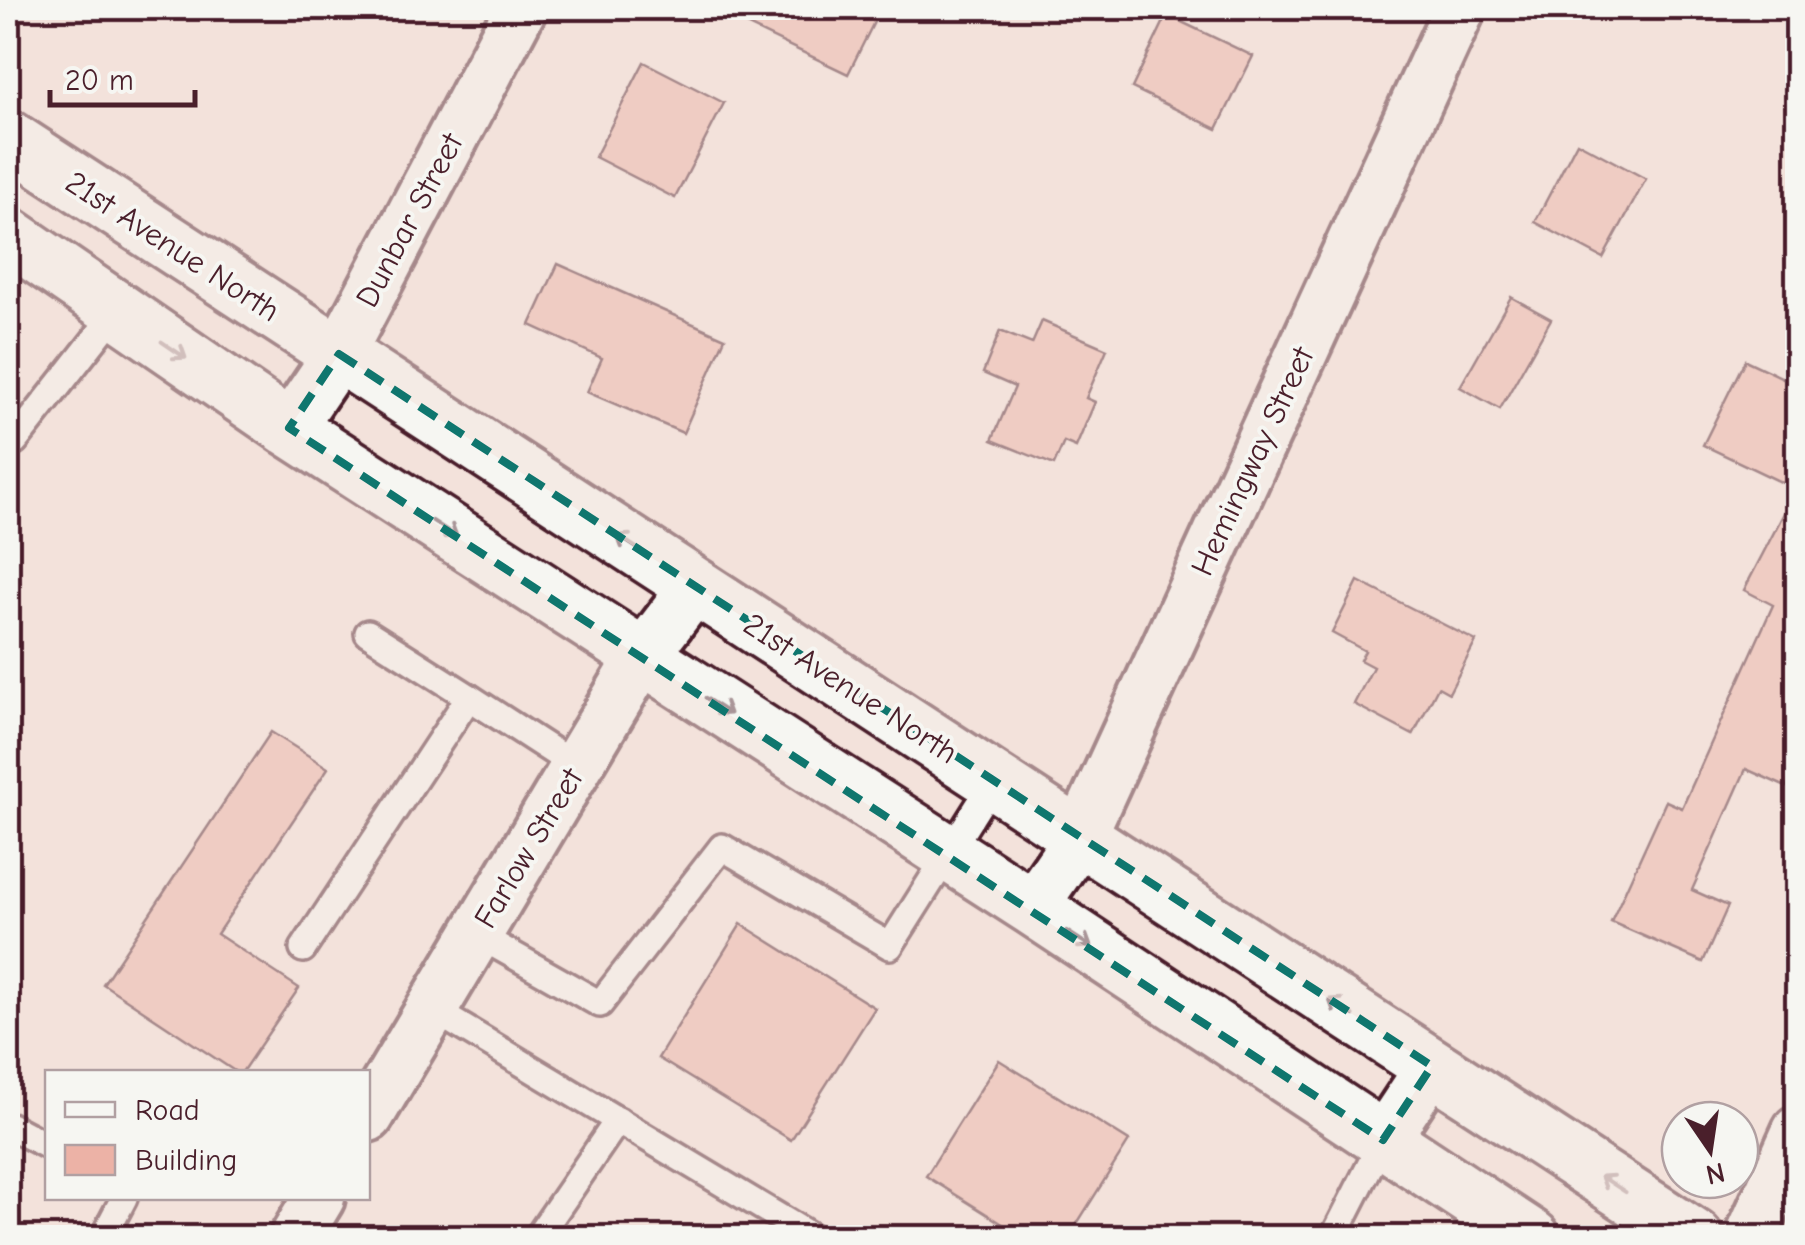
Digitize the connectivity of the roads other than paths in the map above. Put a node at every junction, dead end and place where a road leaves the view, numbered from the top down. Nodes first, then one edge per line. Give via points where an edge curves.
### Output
1 (520, 8) edge
2 (1460, 8) edge
3 (8, 138) edge
4 (8, 235) edge
5 (117, 311) junction
6 (339, 354) junction
7 (289, 428) junction
8 (8, 436) edge
9 (696, 586) junction
10 (368, 633) dead end
11 (642, 657) junction
12 (469, 697) junction
13 (577, 767) junction
14 (994, 781) junction
15 (1080, 838) junction
16 (948, 854) junction
17 (1032, 908) junction
18 (476, 934) junction
19 (303, 949) dead end
20 (432, 1009) junction
21 (1432, 1066) junction
22 (370, 1113) edge
23 (618, 1120) junction
24 (8, 1125) edge
25 (1798, 1131) edge
26 (1383, 1140) junction
27 (45, 1144) edge
28 (123, 1200) edge
29 (318, 1200) edge
30 (102, 1238) edge
31 (295, 1238) edge
32 (537, 1238) edge
33 (814, 1238) edge
34 (1334, 1238) edge
35 (1532, 1238) edge
36 (1695, 1238) edge
37 (1750, 1238) edge

1 - 6 street, Dunbar Street
2 - 15 street, Hemingway Street
3 - 6 main road, 21st Avenue North
4 - 5 main road
5 -> 7 main road
5 - 8 lane via 14,441
6 - 7 street, Dunbar Street
9 -> 6 main road, 21st Avenue North
7 -> 11 main road
9 - 11 street, Farlow Street
9 - 14 main road, 21st Avenue North
10 - 12 lane
11 - 13 street, Farlow Street
11 -> 16 main road
12 - 13 lane
12 - 19 lane
13 - 18 street, Farlow Street
14 - 15 main road, 21st Avenue North
14 - 16 lane
15 - 17 street, Hemingway Street
21 -> 15 main road, 21st Avenue North
16 - 17 main road
16 - 18 lane via 890,946 722,847 600,1004
17 -> 26 main road
18 - 20 street, Farlow Street
20 - 22 street, Farlow Street
20 - 23 lane
21 - 26 street
36 -> 21 main road, 21st Avenue North
23 - 32 lane
23 - 33 lane
24 - 27 lane
25 - 37 street
26 - 34 lane
26 - 35 main road
28 - 30 lane
29 - 31 street

